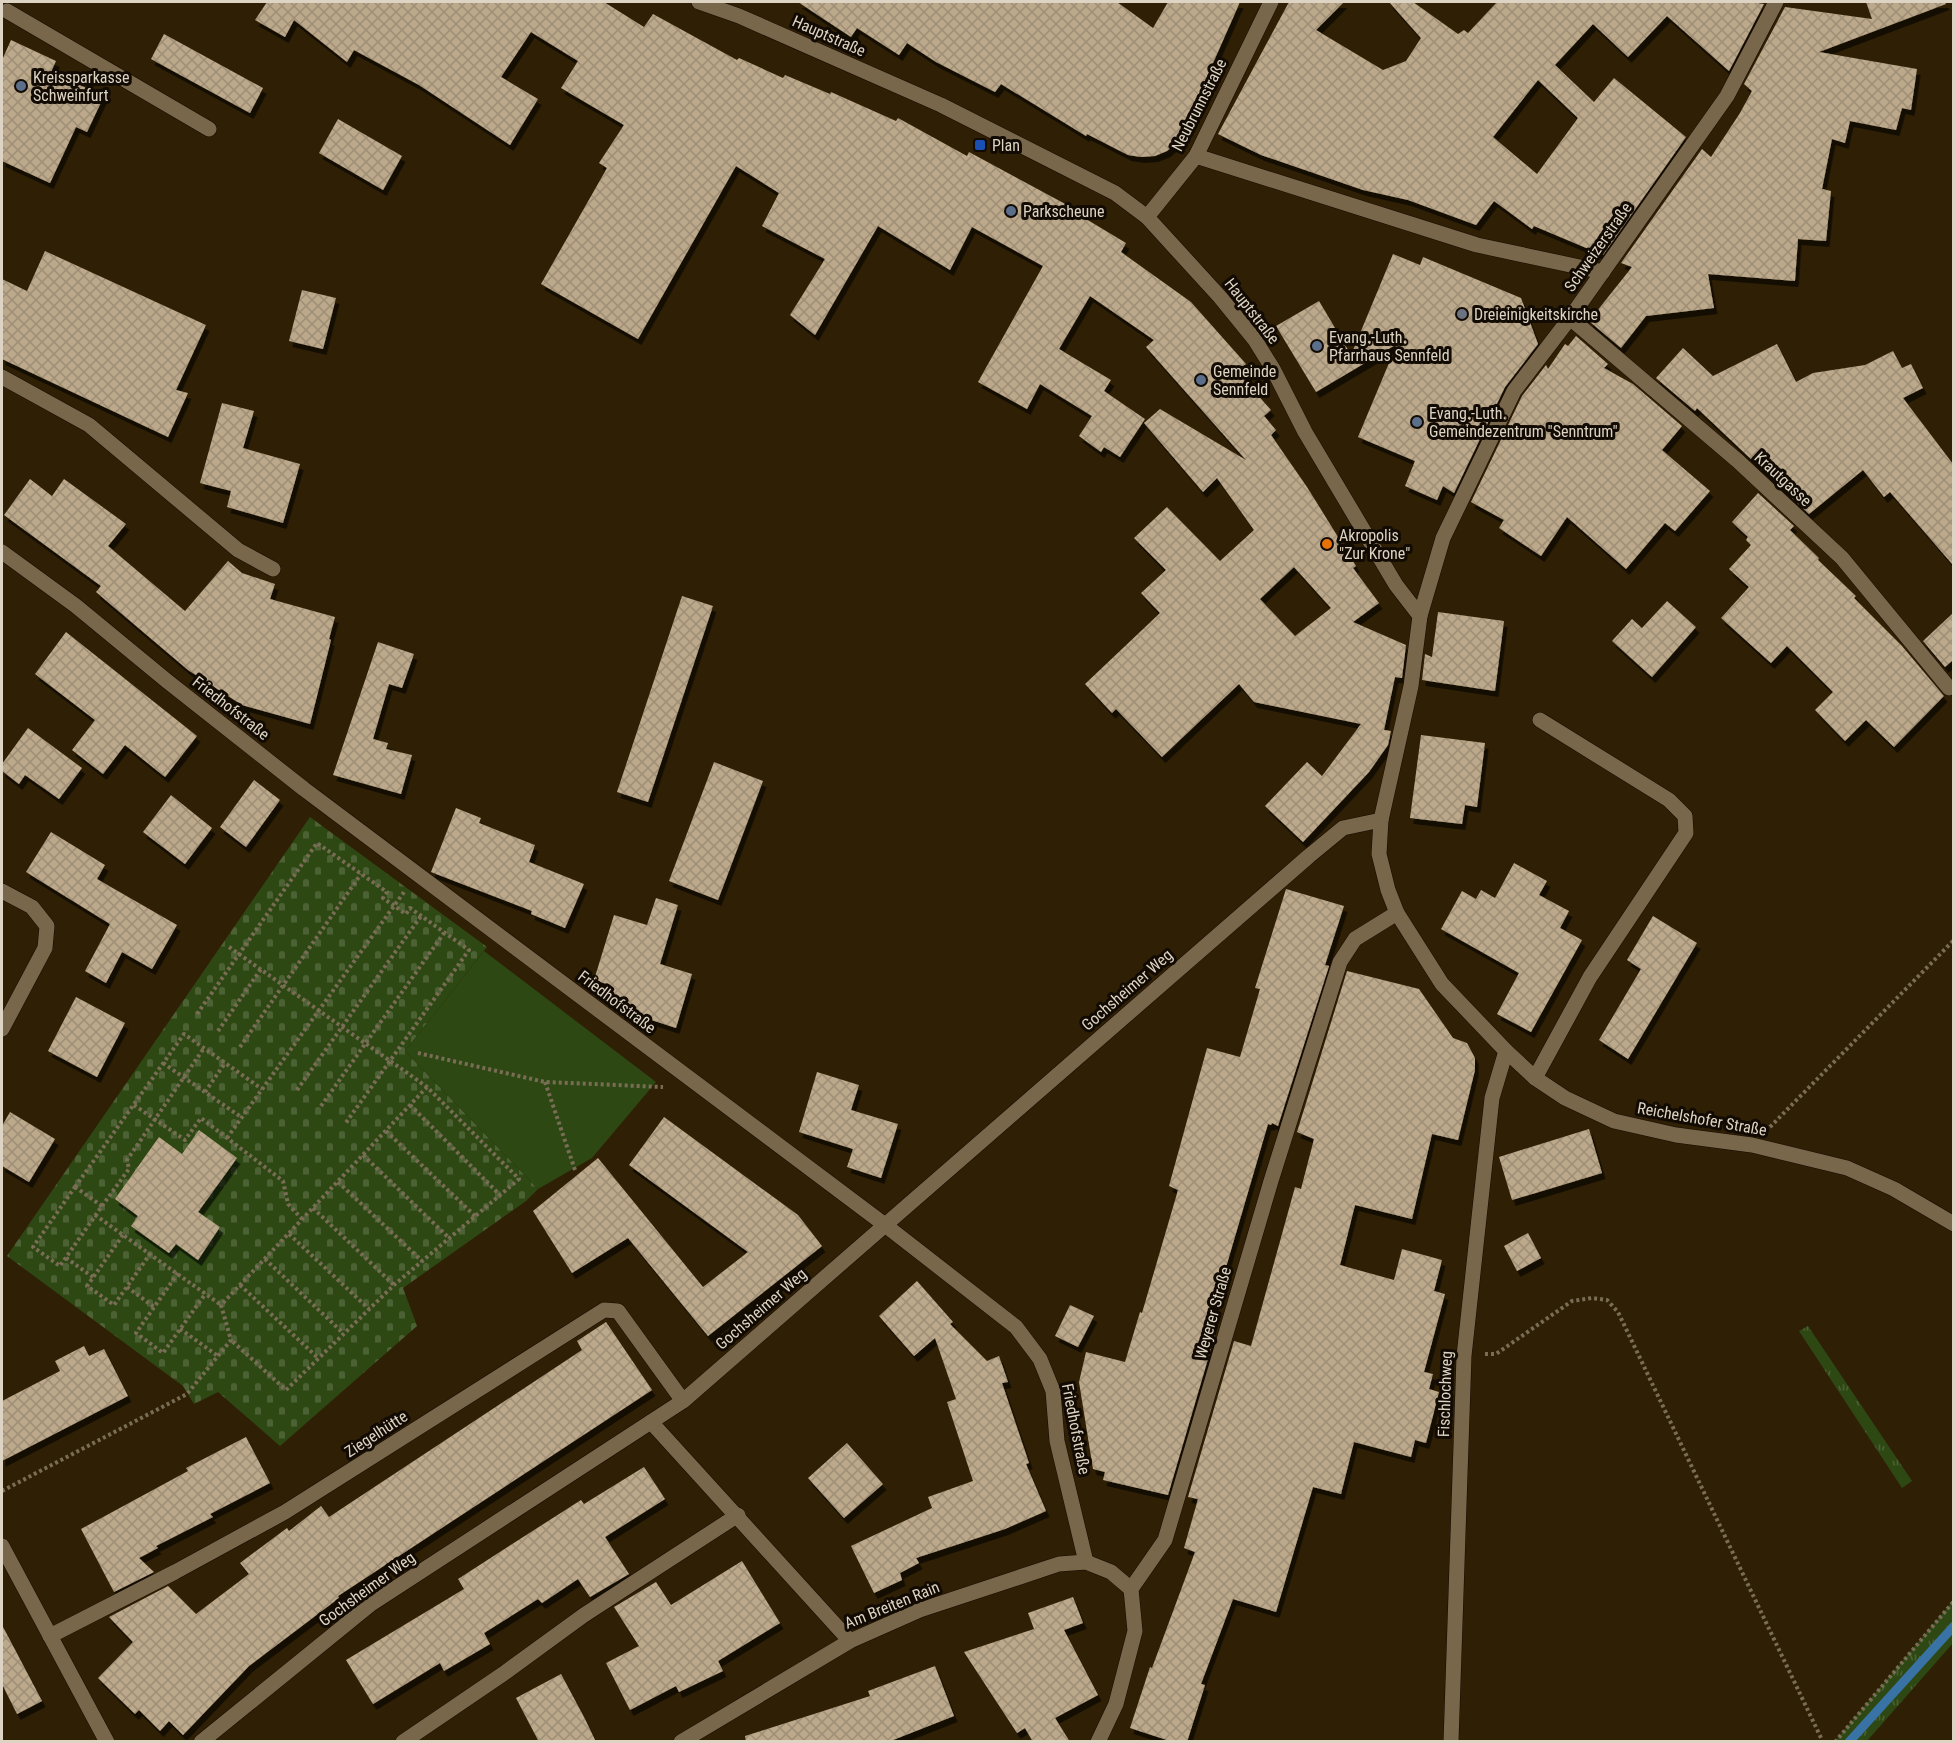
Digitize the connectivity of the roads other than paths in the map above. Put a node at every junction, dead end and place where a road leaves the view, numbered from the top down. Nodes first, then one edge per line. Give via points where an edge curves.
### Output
1 (699, 2) edge
2 (1271, 2) edge
3 (1776, 2) edge
4 (8, 10) edge
5 (209, 129) dead end
6 (1196, 156) junction
7 (1147, 217) junction
8 (1603, 272) junction
9 (1570, 318) junction
10 (2, 377) edge
11 (2, 552) edge
12 (273, 569) dead end
13 (1420, 616) junction
14 (1950, 688) dead end
15 (1540, 720) dead end
16 (1381, 820) junction
17 (2, 891) edge
18 (1397, 912) junction
19 (2, 1029) edge
20 (1506, 1052) junction
21 (1535, 1078) junction
22 (885, 1224) junction
23 (1953, 1224) edge
24 (683, 1401) junction
25 (651, 1422) junction
26 (738, 1515) junction
27 (2, 1546) edge
28 (1086, 1562) junction
29 (1130, 1588) junction
30 (50, 1636) junction
31 (850, 1641) junction
32 (107, 1742) edge
33 (201, 1742) edge
34 (403, 1742) edge
35 (681, 1742) edge
36 (1098, 1742) edge
37 (1451, 1742) edge

1 - 7 street, Hauptstraße via 941,105 1115,193
2 - 6 street, Neubrunnstraße
3 - 8 street, Schweizerstraße via 1727,96
4 - 5 street
6 - 7 street, Neubrunnstraße
6 - 8 street via 1477,245
7 - 13 street, Hauptstraße via 1255,340 1396,585
8 - 9 street, Schweizerstraße
9 - 13 street, Schweizerstraße via 1514,391 1443,538
9 - 14 street, Krautgasse via 1738,461 1842,558
10 - 12 street via 89,425 238,550
11 - 22 street, Friedhofstraße via 76,606 304,789
13 - 16 street via 1411,686
15 - 21 street via 1669,800 1685,816 1686,833 1590,977
16 - 18 street, Reichelshofer Straße via 1379,854
16 - 22 street, Gochsheimer Weg via 1343,828
17 - 19 street via 32,907 47,926 45,948
18 - 20 street, Reichelshofer Straße via 1442,984
18 - 29 street, Weyerer Straße via 1355,939 1340,962 1165,1540
20 - 21 street, Reichelshofer Straße
20 - 37 street, Fischlochweg via 1492,1098 1464,1356
21 - 23 street, Reichelshofer Straße via 1565,1098 1614,1121 1676,1135 1752,1145 1847,1168 1894,1189
22 - 24 street, Gochsheimer Weg
22 - 28 street, Friedhofstraße via 1016,1327 1040,1359 1053,1391 1057,1441
24 - 25 street, Gochsheimer Weg
24 - 30 street, Ziegelhütte via 618,1311 604,1310 285,1512
25 - 26 street
25 - 33 street, Gochsheimer Weg via 371,1604
26 - 31 street
26 - 34 street via 584,1615
27 - 30 street
28 - 29 street, Am Breiten Rain via 1111,1572
28 - 31 street, Am Breiten Rain via 1059,1564 920,1610
29 - 36 street via 1135,1631 1116,1704
30 - 32 street
31 - 35 street, Am Breiten Rain

